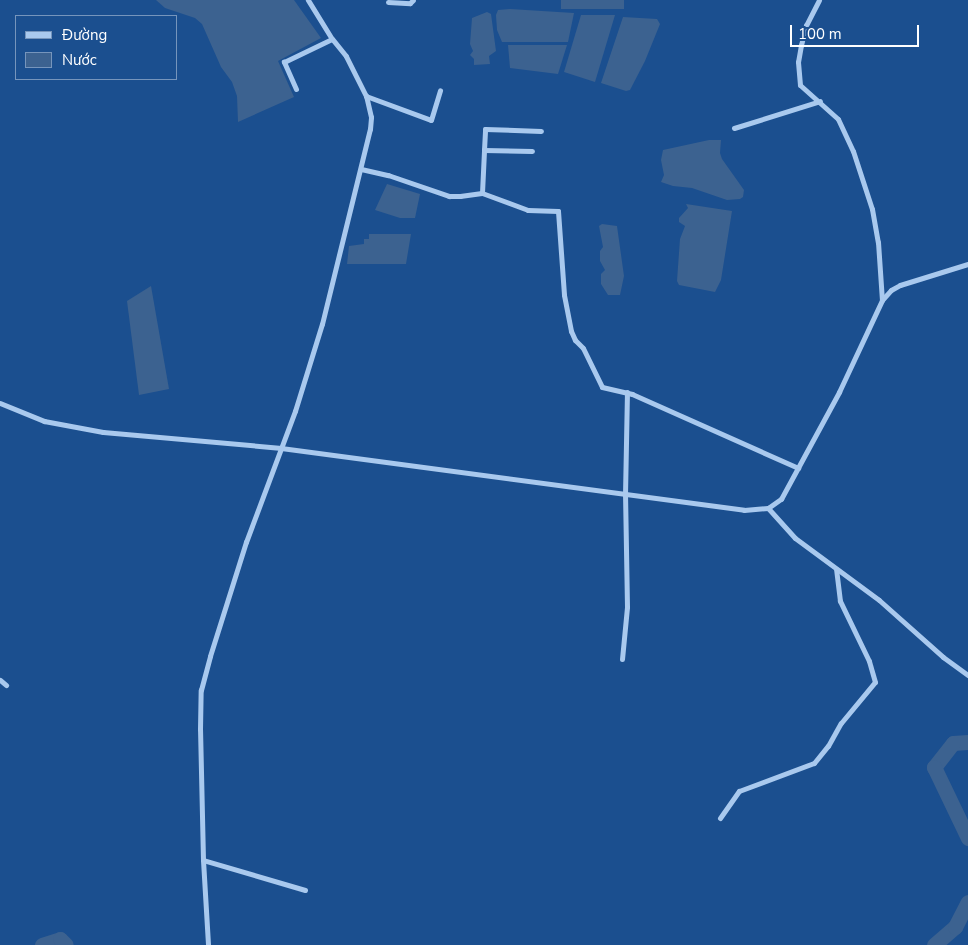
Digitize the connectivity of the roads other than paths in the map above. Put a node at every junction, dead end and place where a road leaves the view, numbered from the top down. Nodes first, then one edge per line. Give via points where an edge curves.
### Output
1 (308, 0) edge
2 (413, 0) edge
3 (819, 0) edge
4 (388, 2) dead end
5 (332, 39) junction
6 (296, 89) dead end
7 (440, 90) dead end
8 (366, 96) junction
9 (820, 101) junction
10 (734, 128) dead end
11 (541, 131) dead end
12 (484, 150) junction
13 (532, 151) dead end
14 (361, 169) junction
15 (482, 193) junction
16 (968, 264) edge
17 (882, 300) junction
18 (627, 392) junction
19 (0, 403) edge
20 (280, 448) junction
21 (798, 468) junction
22 (624, 496) junction
23 (768, 508) junction
24 (836, 569) junction
25 (622, 659) dead end
26 (968, 675) edge
27 (0, 680) edge
28 (6, 685) dead end
29 (720, 818) dead end
30 (203, 860) junction
31 (305, 890) dead end
32 (208, 945) edge

1 - 5 street
2 - 4 street via 410,4
3 - 9 street via 806,25 798,62 800,85
5 - 6 street via 284,62
5 - 8 street via 346,56
7 - 8 street via 431,120
8 - 14 street via 371,117
9 - 10 street
9 - 17 street via 845,131 866,186 878,242
11 - 12 street via 485,129
12 - 13 street
12 - 15 street
14 - 15 street via 449,196
14 - 20 street via 322,324 295,412
15 - 18 street via 528,210 558,211 564,296 571,331 602,387
16 - 17 street via 900,285
17 - 21 street via 839,392
18 - 21 street
18 - 22 street
19 - 20 street via 44,422 102,432
20 - 22 street
20 - 30 street via 246,542 201,690
21 - 23 street via 781,500
22 - 23 street via 744,510
22 - 25 street via 626,607
23 - 24 street via 795,538
24 - 26 street via 880,600 943,657
24 - 29 street via 840,601 869,661 875,682 814,762 739,791
27 - 28 street
30 - 31 street
30 - 32 street

